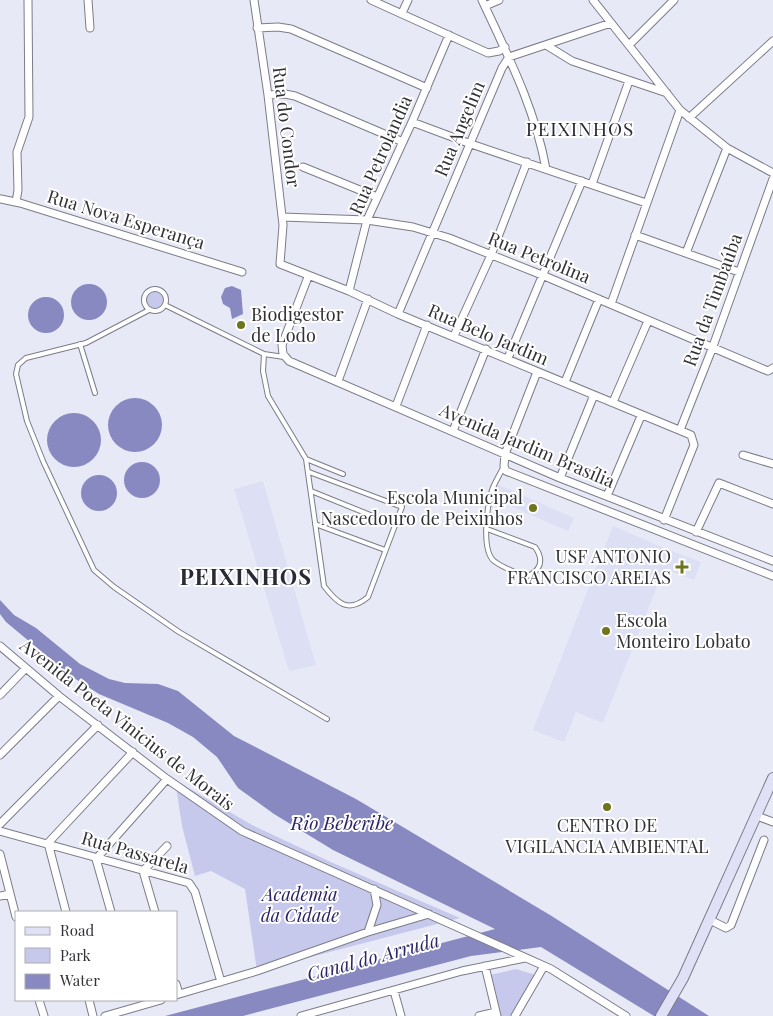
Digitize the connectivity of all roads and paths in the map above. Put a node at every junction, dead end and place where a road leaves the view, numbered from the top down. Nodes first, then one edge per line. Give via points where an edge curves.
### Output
1 (28, 0) edge
2 (88, 0) edge
3 (254, 0) edge
4 (371, 0) edge
5 (408, 0) edge
6 (499, 0) edge
7 (593, 0) edge
8 (674, 0) edge
9 (484, 3) edge
10 (402, 13) junction
11 (611, 24) junction
12 (90, 28) dead end
13 (258, 28) junction
14 (449, 35) junction
15 (773, 41) edge
16 (546, 44) junction
17 (629, 46) junction
18 (505, 47) junction
19 (509, 57) junction
20 (628, 82) junction
21 (427, 88) junction
22 (667, 93) junction
23 (268, 95) junction
24 (680, 110) junction
25 (689, 118) junction
26 (412, 122) junction
27 (403, 142) junction
28 (471, 144) junction
29 (726, 148) junction
30 (527, 162) junction
31 (303, 167) dead end
32 (546, 168) junction
33 (773, 173) edge
34 (773, 179) edge
35 (582, 181) junction
36 (592, 184) junction
37 (377, 197) junction
38 (1, 199) edge
39 (16, 202) junction
40 (646, 203) junction
41 (282, 217) junction
42 (367, 220) junction
43 (431, 232) junction
44 (635, 235) junction
45 (686, 253) junction
46 (491, 255) junction
47 (280, 258) joint
48 (242, 272) dead end
49 (739, 272) junction
50 (542, 275) junction
51 (308, 277) junction
52 (349, 291) junction
53 (368, 299) junction
54 (599, 299) junction
55 (611, 304) junction
56 (165, 306) junction
57 (150, 310) junction
58 (398, 314) junction
59 (648, 321) junction
60 (427, 325) junction
61 (454, 336) junction
62 (80, 344) junction
63 (486, 349) junction
64 (712, 349) junction
65 (264, 354) junction
66 (285, 357) junction
67 (508, 358) junction
68 (773, 368) edge
69 (537, 372) junction
70 (338, 381) junction
71 (564, 382) junction
72 (95, 393) dead end
73 (594, 395) junction
74 (613, 402) junction
75 (396, 406) junction
76 (641, 416) junction
77 (680, 430) junction
78 (453, 432) junction
79 (505, 454) junction
80 (743, 455) dead end
81 (306, 459) junction
82 (773, 464) edge
83 (504, 466) junction
84 (309, 472) junction
85 (342, 474) dead end
86 (560, 478) junction
87 (311, 491) junction
88 (607, 496) junction
89 (770, 503) edge
90 (664, 520) junction
91 (315, 524) junction
92 (395, 526) junction
93 (487, 529) junction
94 (696, 532) junction
95 (385, 550) junction
96 (773, 561) edge
97 (773, 576) edge
98 (0, 646) edge
99 (26, 668) junction
100 (0, 695) edge
101 (59, 696) junction
102 (328, 719) dead end
103 (98, 725) junction
104 (132, 752) junction
105 (0, 755) edge
106 (773, 778) edge
107 (167, 779) junction
108 (758, 816) junction
109 (773, 822) edge
110 (0, 824) edge
111 (0, 831) edge
112 (764, 840) dead end
113 (48, 843) junction
114 (167, 846) dead end
115 (0, 854) edge
116 (96, 859) junction
117 (143, 871) junction
118 (374, 889) junction
119 (10, 894) junction
120 (0, 896) edge
121 (66, 911) edge
122 (111, 911) edge
123 (155, 911) edge
124 (15, 913) edge
125 (428, 914) junction
126 (710, 920) junction
127 (368, 932) junction
128 (526, 958) junction
129 (485, 966) junction
130 (544, 966) junction
131 (221, 982) junction
132 (394, 991) junction
133 (178, 995) edge
134 (39, 1001) edge
135 (89, 1001) edge
136 (153, 1001) edge
137 (136, 1003) edge
138 (496, 1014) edge
139 (44, 1016) edge
140 (93, 1016) edge
141 (105, 1016) edge
142 (301, 1016) edge
143 (401, 1016) edge
144 (479, 1016) edge
145 (515, 1016) edge
146 (626, 1016) edge
147 (662, 1016) edge

1 - 39 street via 29,117 17,152
2 - 12 street
3 - 13 street, Rua do Condor
4 - 10 street
5 - 10 street
6 - 9 street
7 - 11 street
8 - 17 street
9 - 18 street
10 - 14 street
11 - 16 street
11 - 17 street
13 - 21 street via 278,26 291,29
13 - 23 street, Rua do Condor
14 - 18 street via 488,53
14 - 21 street, Rua Petrolandia
15 - 25 street
16 - 19 street
16 - 20 street via 562,57
17 - 22 street
18 - 19 street
19 - 28 street, Rua Angelim
19 - 32 street via 535,123
20 - 22 street
20 - 36 street
21 - 26 street, Rua Petrolandia
22 - 24 street
23 - 27 street via 295,96
23 - 41 street, Rua do Condor
24 - 25 street
24 - 40 street
25 - 29 street
26 - 27 street, Rua Petrolandia
26 - 28 street
27 - 37 street, Rua Petrolandia
28 - 30 street
28 - 43 street, Rua Angelim
29 - 33 street
29 - 45 street
30 - 32 street
30 - 46 street
31 - 37 street
32 - 35 street
34 - 49 street, Rua da Timbaúba
35 - 36 street
35 - 50 street
36 - 40 street
37 - 42 street, Rua Petrolandia
38 - 39 street, Rua Nova Esperança
39 - 48 street, Rua Nova Esperança
40 - 44 street
41 - 42 street, Rua Petrolina
41 - 47 street, Rua do Condor
42 - 43 street, Rua Petrolina
42 - 52 street, Rua Petrolandia
43 - 46 street, Rua Petrolina
43 - 58 street, Rua Angelim
44 - 45 street
44 - 55 street
45 - 49 street
46 - 50 street, Rua Petrolina
46 - 61 street
47 - 51 street, Rua Belo Jardim via 281,266
49 - 64 street, Rua da Timbaúba
50 - 54 street, Rua Petrolina
50 - 67 street
51 - 52 street, Rua Belo Jardim
51 - 66 street via 282,345
52 - 53 street, Rua Belo Jardim
53 - 58 street, Rua Belo Jardim
53 - 70 street
54 - 55 street, Rua Petrolina
54 - 71 street
55 - 59 street, Rua Petrolina
56 - 57 lane via 156,311
56 - 57 lane via 165,295 153,288 144,298 144,305
56 - 65 lane
57 - 62 lane
58 - 60 street, Rua Belo Jardim
59 - 64 street, Rua Petrolina
59 - 74 street
60 - 61 street, Rua Belo Jardim
60 - 75 street
61 - 63 street, Rua Belo Jardim
62 - 72 lane
62 - 102 lane via 26,358 18,364 16,374 42,462 94,570 179,632
63 - 67 street, Rua Belo Jardim
63 - 78 street
64 - 68 street, Rua Petrolina via 768,371
64 - 77 street, Rua da Timbaúba
65 - 66 lane
65 - 81 lane via 262,371 268,396
66 - 70 street, Avenida Jardim Brasília
67 - 69 street, Rua Belo Jardim
69 - 71 street, Rua Belo Jardim
69 - 79 street
70 - 75 street, Avenida Jardim Brasília
71 - 73 street, Rua Belo Jardim
73 - 74 street, Rua Belo Jardim
73 - 86 street
74 - 76 street, Rua Belo Jardim
75 - 78 street, Avenida Jardim Brasília
76 - 77 street, Rua Belo Jardim
76 - 88 street
77 - 90 street, Rua Belo Jardim via 694,437 694,445
78 - 79 street, Avenida Jardim Brasília
79 - 83 street
79 - 86 street, Avenida Jardim Brasília
80 - 82 street
81 - 84 lane
81 - 85 lane
83 - 93 lane via 488,507
83 - 97 street, Avenida Jardim Brasília via 507,472
84 - 87 lane
84 - 92 lane via 402,507
86 - 88 street, Avenida Jardim Brasília
87 - 91 lane
87 - 92 lane
88 - 90 street, Avenida Jardim Brasília
89 - 94 street via 719,483
90 - 94 street, Avenida Jardim Brasília
91 - 95 lane
91 - 95 lane via 324,586 333,598 343,604 352,607 368,597
92 - 95 lane
93 - 93 lane via 487,552 494,561 525,577 541,566 540,554 535,547
94 - 96 street, Avenida Jardim Brasília
98 - 99 street, Avenida Poeta Vinicius de Morais
99 - 100 street
99 - 101 street, Avenida Poeta Vinicius de Morais
101 - 103 street, Avenida Poeta Vinicius de Morais
101 - 105 street
103 - 104 street, Avenida Poeta Vinicius de Morais
103 - 110 street
104 - 107 street, Avenida Poeta Vinicius de Morais
104 - 113 street
106 - 108 main road
107 - 116 street
107 - 118 street, Avenida Poeta Vinicius de Morais via 242,831
108 - 109 street
108 - 126 main road
111 - 113 street, Rua Passarela
112 - 126 street via 731,925 726,928
113 - 116 street, Rua Passarela
113 - 121 street
114 - 117 street
115 - 119 street
116 - 117 street, Rua Passarela
116 - 122 street
117 - 123 street
117 - 131 street, Rua Passarela via 193,886
118 - 125 street, Avenida Poeta Vinicius de Morais
118 - 127 street via 378,905
119 - 120 street
119 - 124 street
125 - 127 street
125 - 128 street, Avenida Poeta Vinicius de Morais
126 - 147 main road
127 - 131 street
128 - 129 street
128 - 130 street, Avenida Poeta Vinicius de Morais
129 - 132 street
129 - 138 street
130 - 145 street
130 - 146 street, Avenida Poeta Vinicius de Morais
131 - 133 street
132 - 142 street
132 - 143 street
134 - 139 street
135 - 140 street
136 - 137 street
137 - 141 street
138 - 144 street

